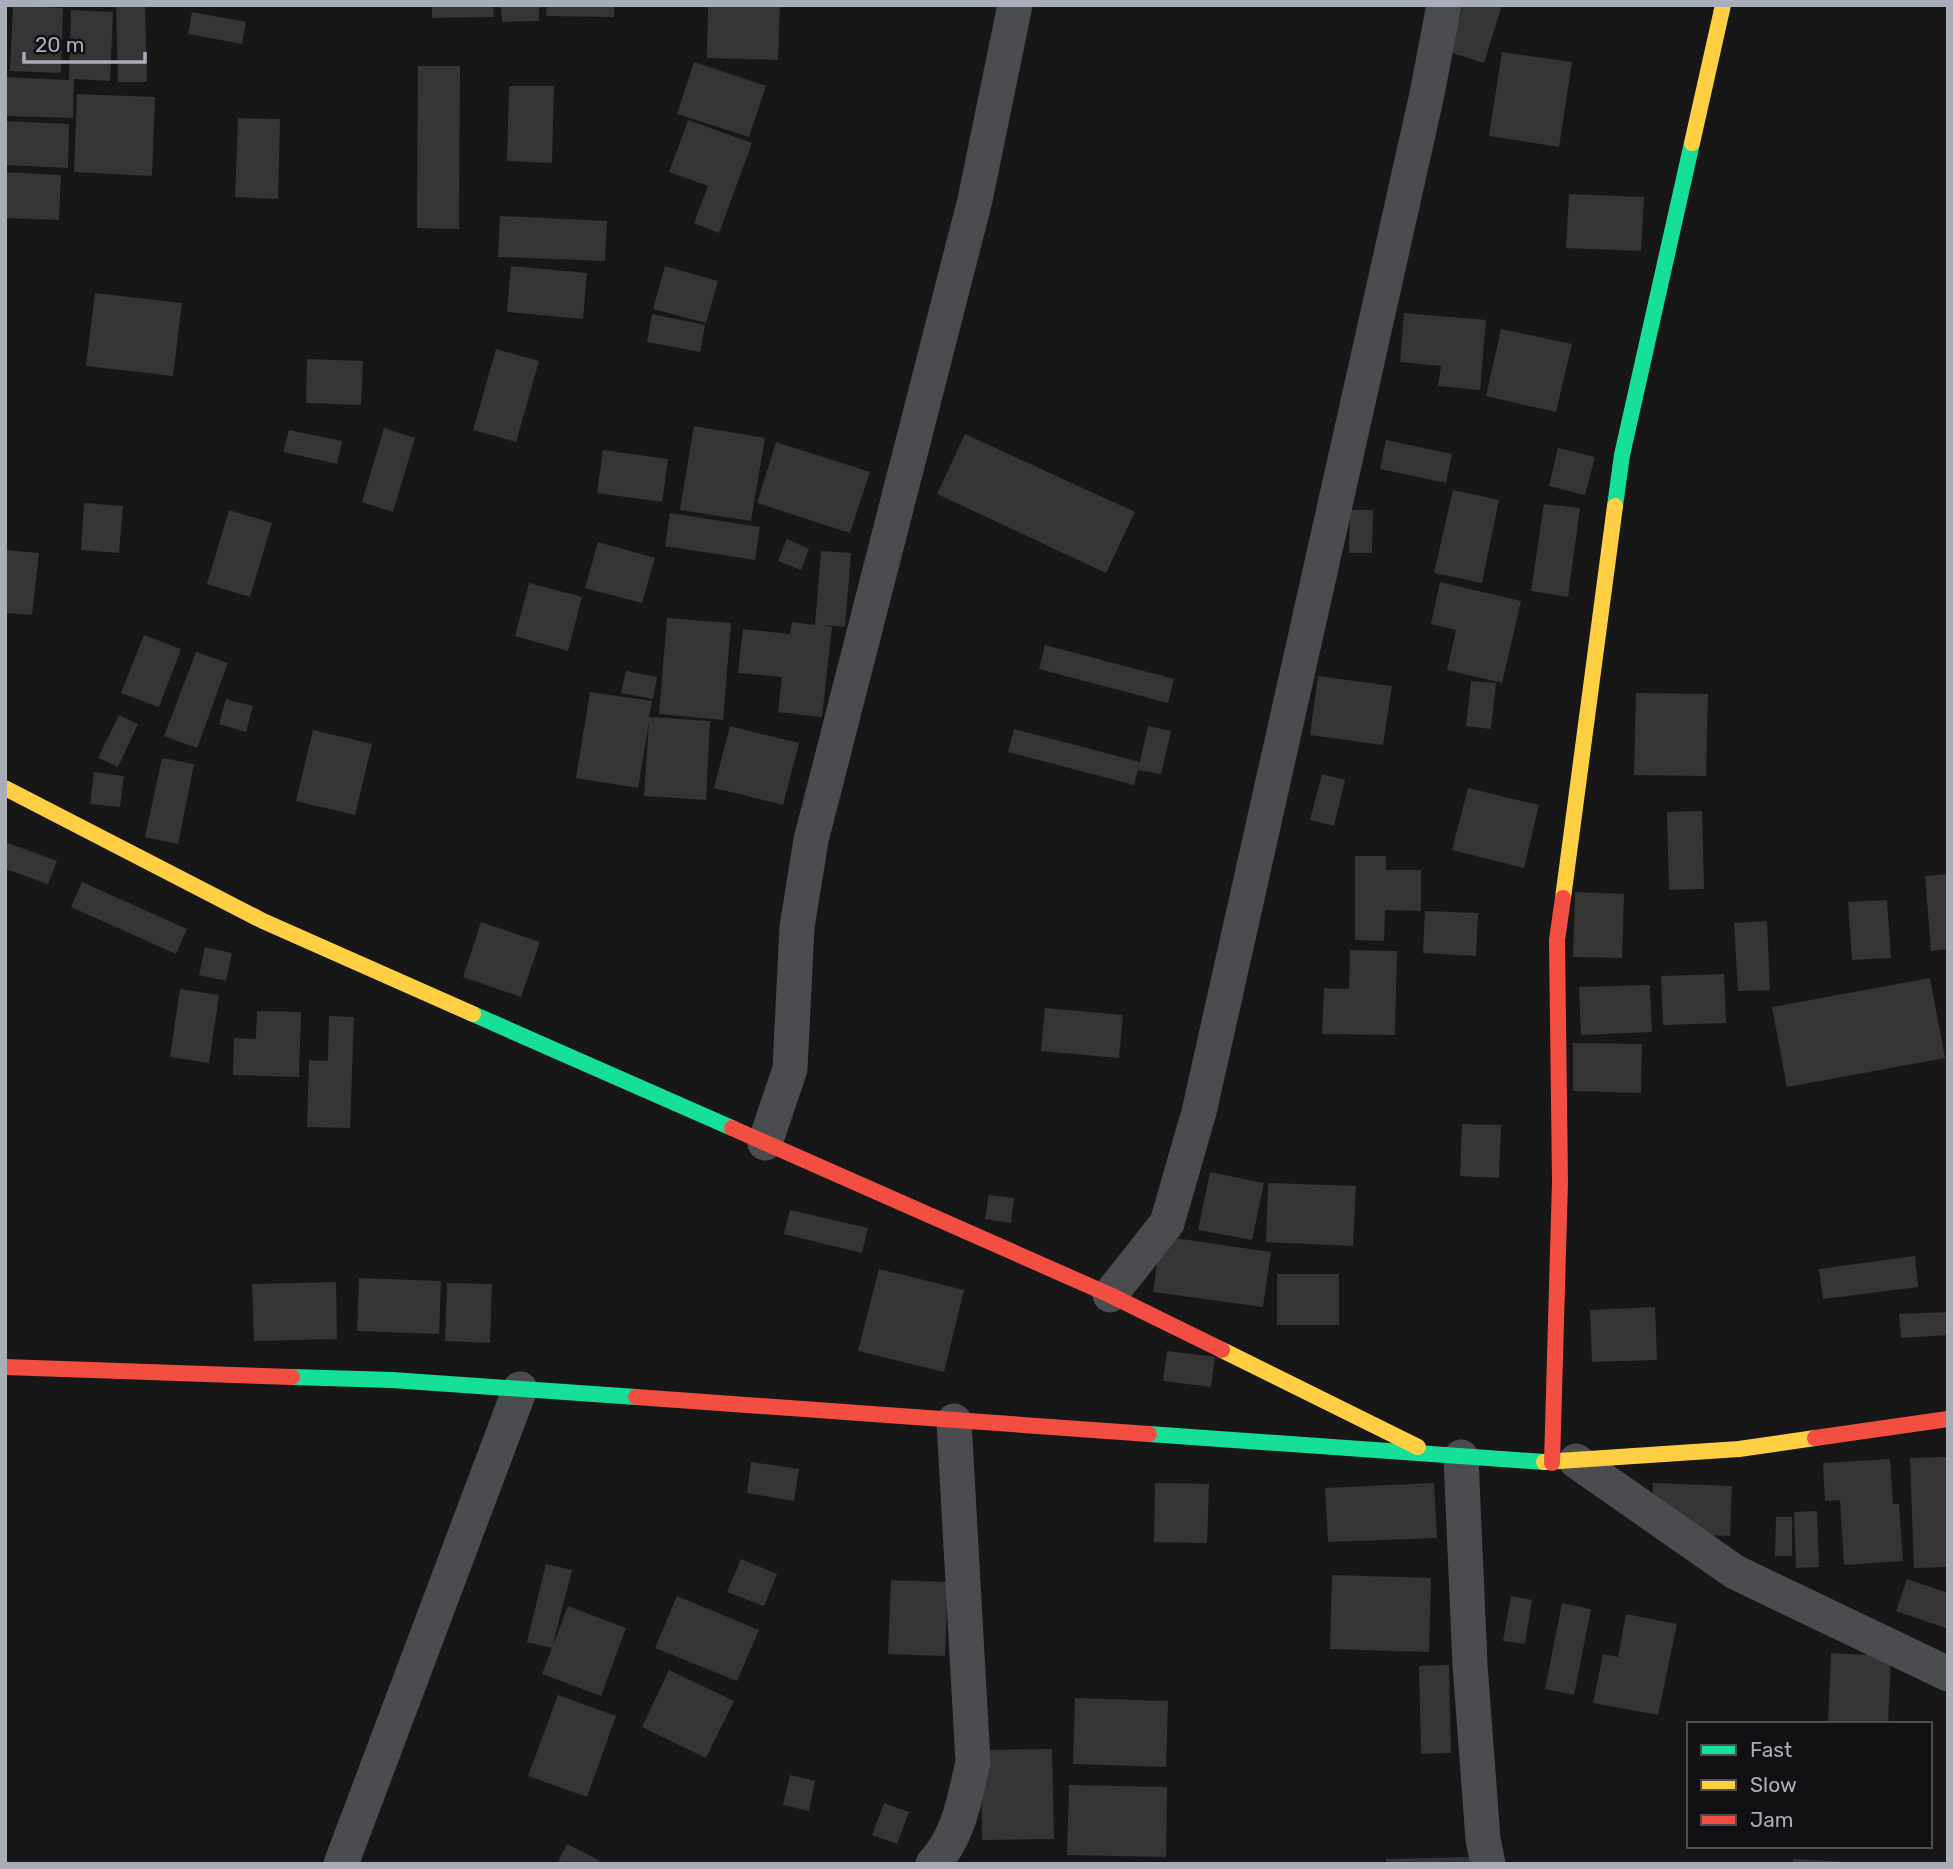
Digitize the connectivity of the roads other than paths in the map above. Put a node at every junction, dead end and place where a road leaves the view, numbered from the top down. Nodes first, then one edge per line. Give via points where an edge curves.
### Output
1 (1015, 5) edge
2 (1444, 5) edge
3 (1723, 5) edge
4 (5, 788) edge
5 (765, 1143) junction
6 (1110, 1295) junction
7 (5, 1367) edge
8 (520, 1389) junction
9 (1948, 1419) edge
10 (954, 1421) junction
11 (1449, 1456) junction
12 (1564, 1462) junction
13 (1948, 1674) edge
14 (341, 1864) edge
15 (933, 1864) edge
16 (1488, 1864) edge

1 - 5 street via 975,200 811,840 797,926 790,1069
2 - 6 street via 1199,1112 1167,1223
3 - 12 street via 1622,455 1557,940
4 - 5 street via 263,920
5 - 6 street
6 - 11 street
7 - 8 street via 392,1380
8 - 10 street
8 - 14 street
9 - 12 street via 1739,1449
10 - 11 street
10 - 15 street via 973,1762 960,1817 944,1853
11 - 12 street
11 - 16 street
12 - 13 street via 1735,1572

